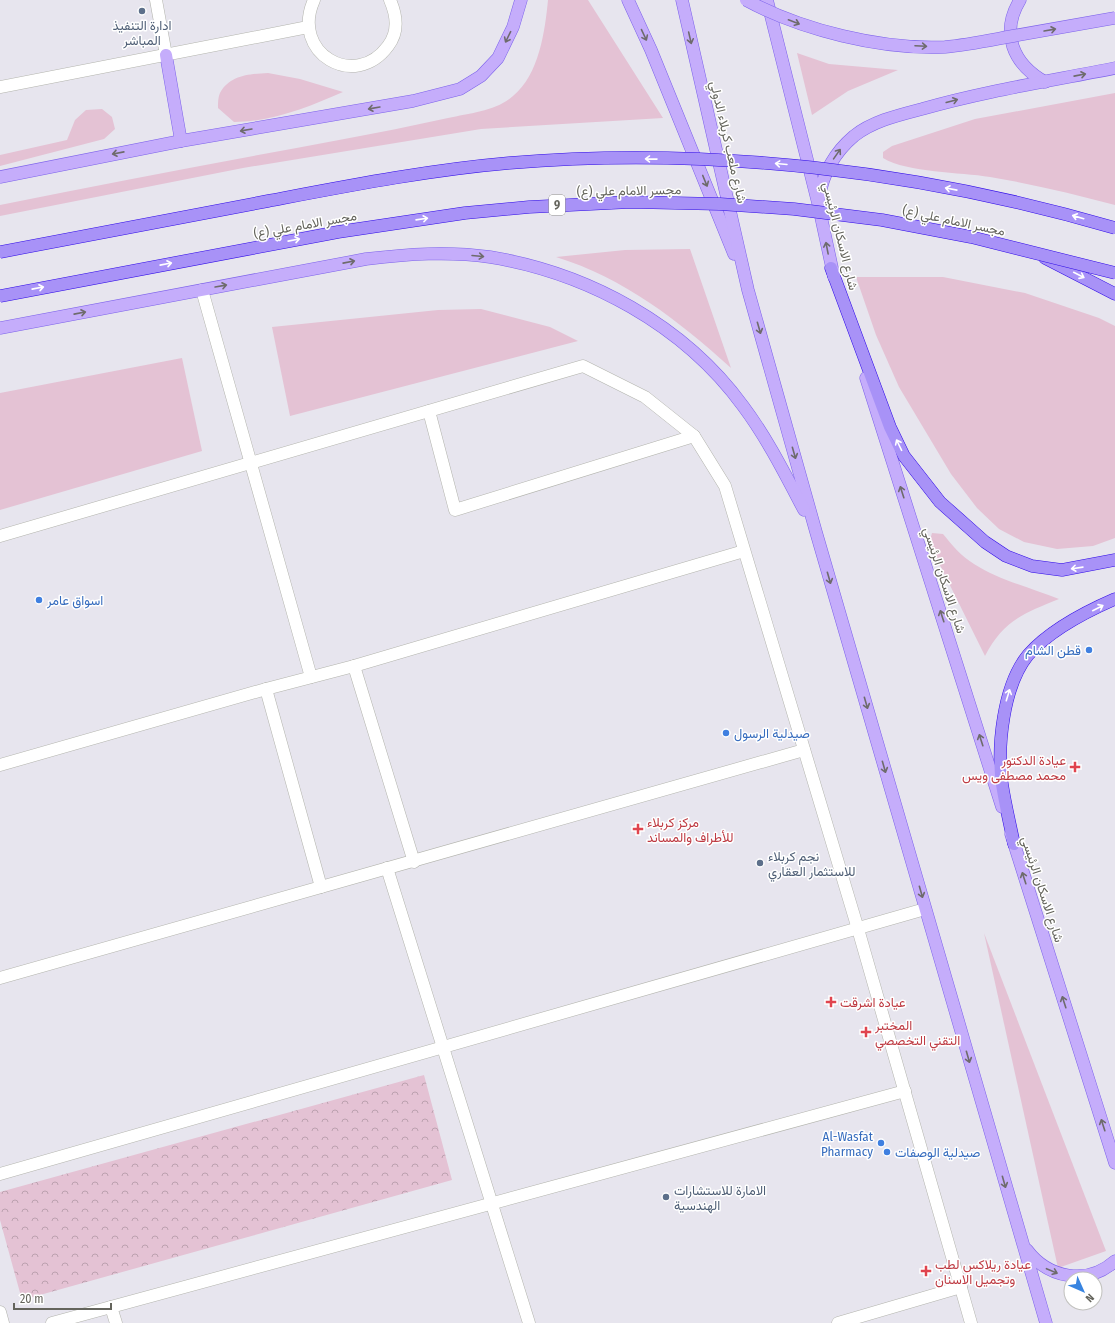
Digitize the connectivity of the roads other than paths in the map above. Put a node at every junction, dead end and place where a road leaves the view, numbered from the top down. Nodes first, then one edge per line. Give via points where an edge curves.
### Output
1 (156, 0) edge
2 (314, 0) edge
3 (390, 0) edge
4 (521, 0) edge
5 (628, 0) edge
6 (682, 0) edge
7 (746, 0) edge
8 (767, 0) edge
9 (1020, 0) edge
10 (1115, 18) edge
11 (308, 27) junction
12 (166, 55) junction
13 (1115, 68) edge
14 (1045, 82) junction
15 (0, 87) edge
16 (181, 141) junction
17 (0, 177) edge
18 (818, 203) junction
19 (1115, 228) edge
20 (0, 252) edge
21 (1031, 252) junction
22 (831, 268) junction
23 (1115, 273) edge
24 (202, 290) junction
25 (748, 290) junction
26 (1115, 294) edge
27 (0, 296) edge
28 (0, 328) edge
29 (429, 411) junction
30 (694, 436) junction
31 (251, 463) junction
32 (816, 532) junction
33 (0, 536) edge
34 (744, 551) junction
35 (1115, 560) edge
36 (1115, 599) edge
37 (354, 666) junction
38 (311, 677) junction
39 (266, 689) junction
40 (804, 750) junction
41 (0, 765) edge
42 (1014, 844) junction
43 (414, 862) junction
44 (387, 868) junction
45 (321, 887) junction
46 (925, 909) junction
47 (858, 929) junction
48 (0, 978) edge
49 (443, 1047) junction
50 (905, 1091) junction
51 (1115, 1163) edge
52 (0, 1174) edge
53 (492, 1203) junction
54 (1024, 1246) junction
55 (1115, 1261) edge
56 (961, 1287) junction
57 (111, 1307) junction
58 (0, 1312) edge
59 (3, 1323) edge
60 (52, 1323) edge
61 (116, 1323) edge
62 (529, 1323) edge
63 (838, 1323) edge
64 (971, 1323) edge
65 (1046, 1323) edge

1 - 12 street
2 - 11 street via 308,12
3 - 11 street via 395,13 396,27 392,41 373,61 359,66 331,61 320,53 312,41
4 -> 16 main road via 513,27 498,58 481,76 460,89 412,101
5 -> 25 main road via 652,50
6 -> 25 main road, شارع ملعب كربلاء الدولي
7 -> 10 main road, bridge via 779,16 827,32 875,42 919,46 972,44
8 - 18 main road, شارع الاسكان الرئيسي
9 - 14 main road via 1013,13 1011,26 1015,54 1033,75
11 - 12 street
12 - 15 street
12 - 16 main road
14 -> 13 main road
18 -> 14 main road via 822,184 836,154 855,135 872,124 959,99
16 -> 17 main road
22 -> 18 main road, شارع الاسكان الرئيسي
19 -> 20 highway, bridge via 1058,211 838,170 703,160 596,159 468,167 333,189
21 - 23 highway, مجسر الامام علي (ع) / 9, bridge
21 -> 26 highway, bridge
27 -> 21 highway, مجسر الامام علي (ع) / 9, bridge via 338,232 465,213 576,204 720,204 794,209 882,220 971,237
35 -> 22 highway via 1062,570 1032,566 1006,556 957,519 926,486 904,456 890,427
42 -> 22 main road, شارع الاسكان الرئيسي
28 -> 24 main road
24 - 31 street
24 -> 32 main road via 366,259 408,254 490,257 570,278 608,294 644,315 677,338 712,369 769,443
25 -> 32 main road
29 - 30 street via 583,366 645,397
29 - 30 street via 455,510
29 - 31 street
30 - 34 street via 724,486
31 - 33 street
31 - 38 street
32 -> 46 main road
34 - 37 street
34 - 40 street
42 -> 36 highway via 1002,783 1005,704 1012,681 1028,656 1047,638 1072,621
37 - 38 street
37 - 43 street
38 - 39 street
39 - 41 street
39 - 45 street
40 - 43 street
40 - 47 street
51 -> 42 main road, شارع الاسكان الرئيسي
43 - 44 street
44 - 45 street
44 - 49 street
45 - 48 street
46 - 47 street
46 -> 54 main road
47 - 49 street
47 - 50 street
49 - 52 street
49 - 53 street
50 - 53 street
50 - 56 street
53 - 57 street
53 - 62 street
54 -> 55 main road via 1034,1259 1047,1269 1062,1275 1078,1277 1094,1274
54 - 65 main road
56 - 63 street
56 - 64 street
57 - 60 street
57 - 61 street
58 - 59 street

